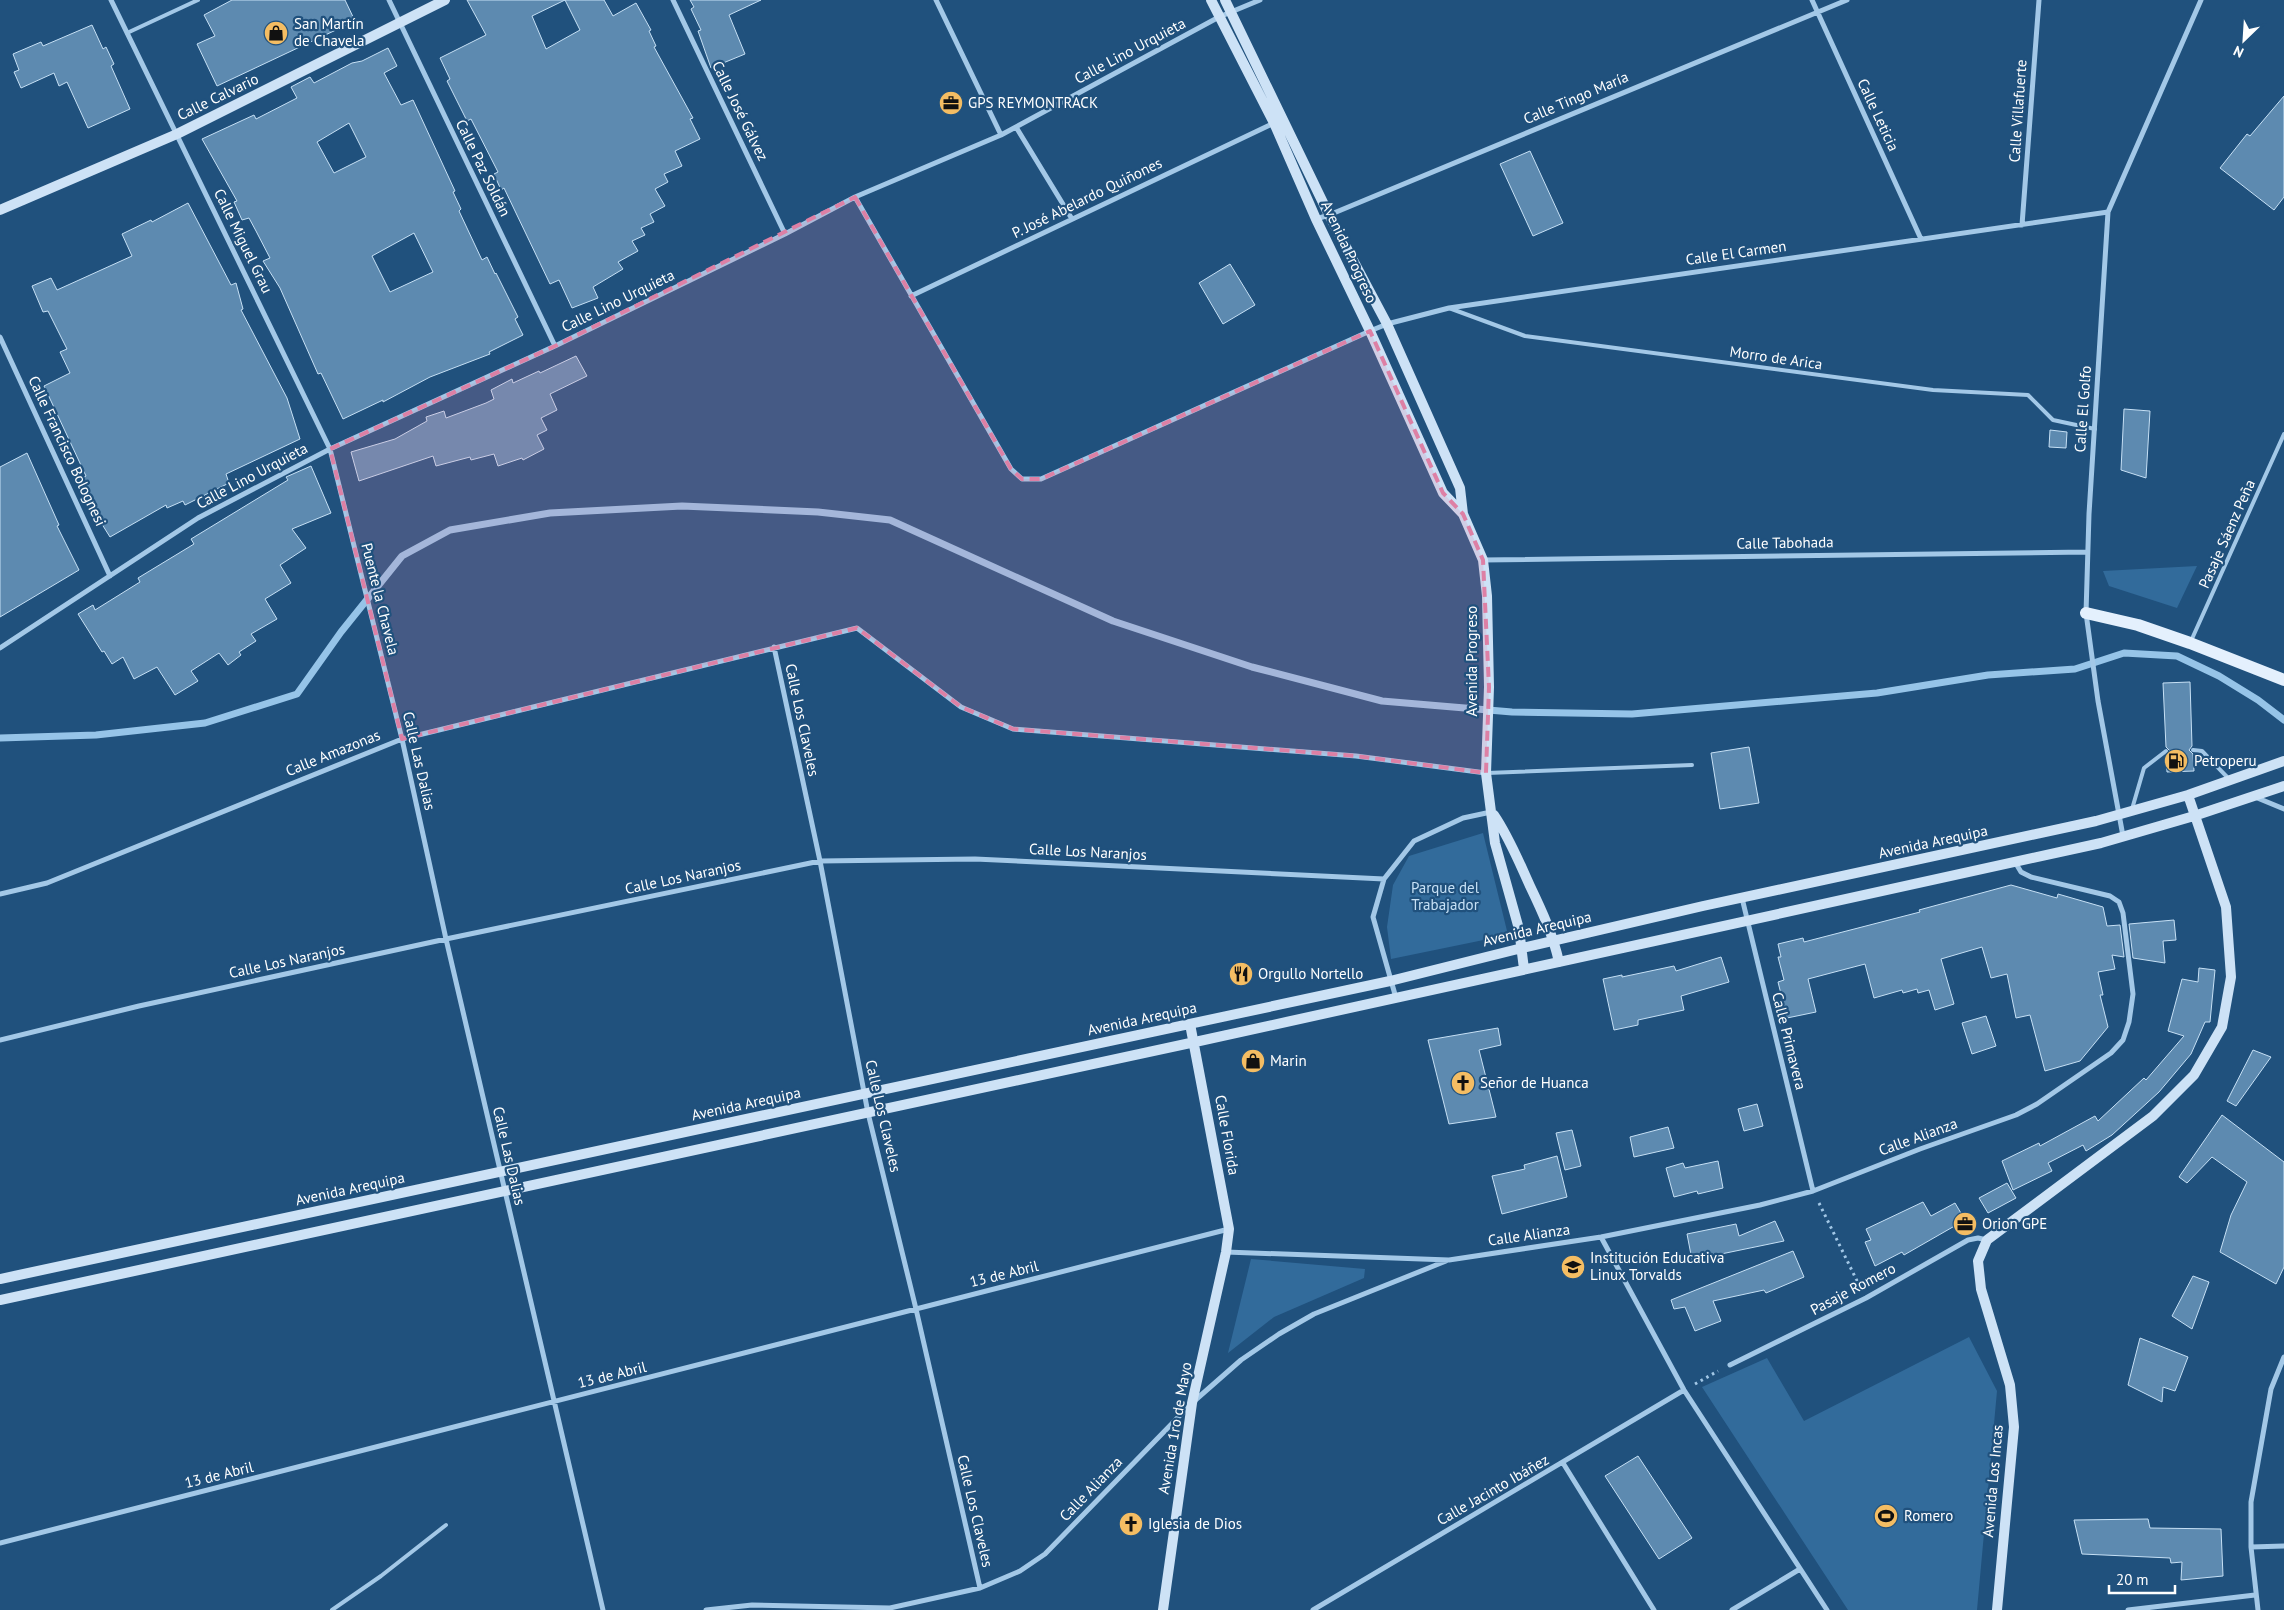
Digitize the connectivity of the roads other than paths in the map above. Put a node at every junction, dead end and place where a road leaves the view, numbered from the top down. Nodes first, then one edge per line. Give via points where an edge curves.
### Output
1 (111, 0) edge
2 (198, 0) edge
3 (389, 0) edge
4 (445, 0) edge
5 (673, 0) edge
6 (936, 0) edge
7 (1211, 0) edge
8 (1226, 0) edge
9 (1260, 0) edge
10 (1812, 0) edge
11 (1847, 0) edge
12 (2039, 0) edge
13 (2201, 0) edge
14 (1231, 11) junction
15 (1817, 11) junction
16 (1219, 17) junction
17 (400, 23) junction
18 (127, 34) junction
19 (1274, 123) junction
20 (1016, 127) junction
21 (177, 134) junction
22 (1001, 135) junction
23 (855, 196) junction
24 (0, 210) edge
25 (2108, 212) junction
26 (1329, 215) junction
27 (1072, 219) junction
28 (1316, 219) junction
29 (2022, 225) junction
30 (785, 234) junction
31 (1921, 240) junction
32 (911, 296) junction
33 (1449, 308) junction
34 (1387, 324) junction
35 (1370, 331) junction
36 (0, 338) edge
37 (555, 346) junction
38 (2094, 429) junction
39 (2284, 434) edge
40 (330, 449) junction
41 (343, 497) joint
42 (1462, 514) junction
43 (2087, 552) junction
44 (1483, 560) junction
45 (110, 576) junction
46 (2086, 613) junction
47 (2190, 643) junction
48 (774, 647) junction
49 (0, 648) edge
50 (2284, 680) edge
51 (393, 707) joint
52 (402, 739) junction
53 (2193, 750) dead end
54 (2166, 751) dead end
55 (2284, 761) edge
56 (1692, 765) dead end
57 (1486, 768) junction
58 (2231, 780) junction
59 (2284, 786) edge
60 (2188, 795) junction
61 (2252, 796) junction
62 (2284, 809) edge
63 (1492, 812) junction
64 (2132, 812) junction
65 (2119, 815) junction
66 (2194, 816) junction
67 (2123, 837) junction
68 (820, 861) junction
69 (2014, 862) junction
70 (1384, 879) junction
71 (0, 894) edge
72 (1742, 898) junction
73 (1748, 919) junction
74 (446, 939) junction
75 (1554, 940) junction
76 (1522, 948) junction
77 (1559, 962) junction
78 (1524, 969) junction
79 (1390, 981) junction
80 (1396, 998) junction
81 (1190, 1024) junction
82 (0, 1040) edge
83 (1195, 1042) junction
84 (864, 1094) junction
85 (868, 1113) junction
86 (500, 1172) junction
87 (1813, 1191) junction
88 (504, 1192) junction
89 (1229, 1229) junction
90 (1601, 1237) junction
91 (1987, 1240) junction
92 (1226, 1252) junction
93 (1449, 1260) junction
94 (0, 1279) edge
95 (0, 1300) edge
96 (916, 1309) junction
97 (2284, 1357) edge
98 (1730, 1365) road end
99 (1684, 1390) junction
100 (554, 1403) junction
101 (1192, 1403) junction
102 (1563, 1463) junction
103 (446, 1525) dead end
104 (0, 1543) edge
105 (2284, 1546) edge
106 (2251, 1547) junction
107 (1800, 1569) junction
108 (980, 1588) junction
109 (2255, 1595) junction
110 (332, 1610) edge
111 (603, 1610) edge
112 (706, 1610) edge
113 (1162, 1610) edge
114 (1313, 1610) edge
115 (1654, 1610) edge
116 (1732, 1610) edge
117 (1827, 1610) edge
118 (1997, 1610) edge
119 (2128, 1610) edge
120 (2258, 1610) edge

1 - 18 street, Calle Miguel Grau
2 - 18 lane
3 - 17 street, Calle Paz Soldán
4 - 17 main road, Calle Calvario
5 - 30 street, Calle José Gálvez
6 - 22 street
7 - 16 main road, Avenida Progreso
8 - 14 main road, Avenida Progreso
9 - 14 street, Calle Lino Urquieta
10 - 15 street, Calle Leticia
11 - 15 street, Calle Tingo María
12 - 29 street, Calle Villafuerte
13 - 25 street, Calle El Golfo
14 - 16 street, Calle Lino Urquieta
14 - 26 main road, Avenida Progreso
15 - 26 street, Calle Tingo María
15 - 31 street, Calle Leticia
16 - 19 main road, Avenida Progreso
16 - 20 street, Calle Lino Urquieta
17 - 21 main road, Calle Calvario
17 - 37 street, Calle Paz Soldán
18 - 21 street, Calle Miguel Grau
19 - 27 street, P. José Abelardo Quiñones
19 - 28 main road, Avenida Progreso
20 - 22 street, Calle Lino Urquieta
20 - 27 street
21 - 24 main road, Calle Calvario
21 - 40 street, Calle Miguel Grau
22 - 23 street, Calle Lino Urquieta
23 - 30 street, Calle Lino Urquieta
23 - 32 street
25 - 29 street, Calle El Carmen
25 - 38 street, Calle El Golfo
26 - 28 street, Calle Tingo María
26 - 34 main road, Avenida Progreso
27 - 32 street, P. José Abelardo Quiñones
28 - 35 main road, Avenida Progreso
29 - 31 street, Calle El Carmen
30 - 37 street, Calle Lino Urquieta
31 - 33 street, Calle El Carmen
32 - 35 street, Calle El Carmen via 1011,468 1022,479 1041,479
33 - 34 street, Calle El Carmen
33 - 38 lane, Morro de Arica via 1525,336 1933,390 2028,395 2053,420
34 - 35 street, Calle El Carmen
34 - 42 main road, Avenida Progreso via 1460,488
35 - 42 main road, Avenida Progreso via 1443,493
36 - 45 street, Calle Francisco Bolognesi
37 - 40 street, Calle Lino Urquieta
38 - 43 street, Calle El Golfo
39 - 47 lane, Pasaje Sáenz Peña
40 - 41 street, Calle Miguel Grau
40 - 45 street, Calle Lino Urquieta via 198,518
41 - 51 street, Puente la Chavela
42 - 44 main road, Avenida Progreso
43 - 44 street, Calle Tabohada
43 - 46 street, Calle El Golfo
44 - 57 main road, Avenida Progreso via 1489,687
45 - 49 street, Calle Lino Urquieta
46 - 47 main road via 2138,625
46 - 65 street, Calle El Golfo
47 - 50 main road
48 - 52 street, Calle Amazonas
48 - 57 street, Calle Amazonas via 857,628 961,708 1013,729
48 - 68 street, Calle Los Claveles
51 - 52 street, Calle Las Dalias
52 - 71 street, Calle Amazonas via 47,883
52 - 74 street, Calle Las Dalias
53 - 58 lane via 2202,751
54 - 64 lane via 2144,768
55 - 58 main road, Avenida Arequipa
56 - 57 lane
57 - 63 main road, Avenida Progreso
58 - 60 main road, Avenida Arequipa
59 - 61 main road
60 - 64 main road, Avenida Arequipa
60 - 66 main road
61 - 62 street
61 - 66 main road
63 - 70 street via 1463,818 1414,841
63 - 75 main road, Avenida Progreso via 1507,834
63 - 76 main road, Avenida Progreso via 1495,843
64 - 65 main road, Avenida Arequipa
65 - 67 street, Calle El Golfo
65 - 72 main road, Avenida Arequipa
66 - 67 main road
66 - 91 main road via 2226,908 2231,977 2222,1028 2194,1075 2153,1116
67 - 69 main road
68 - 70 street, Calle Los Naranjos via 975,859
68 - 74 street, Calle Los Naranjos
68 - 84 street, Calle Los Claveles
69 - 73 main road
69 - 87 street, Calle Alianza via 2021,872 2031,877 2110,896 2120,902 2133,994 2123,1040 2111,1053 2016,1115
70 - 79 street via 1373,917
72 - 73 street, Calle Primavera
72 - 75 main road, Avenida Arequipa
73 - 77 main road
73 - 87 street, Calle Primavera
74 - 82 street, Calle Los Naranjos
74 - 86 street, Calle Las Dalias
75 - 76 main road, Avenida Arequipa
75 - 77 main road, Avenida Progreso
76 - 78 main road, Avenida Progreso
76 - 79 main road, Avenida Arequipa
77 - 78 main road
78 - 80 main road
79 - 80 street
79 - 81 main road, Avenida Arequipa
80 - 83 main road
81 - 83 main road, Calle Florida
81 - 84 main road, Avenida Arequipa
83 - 85 main road
83 - 89 main road, Calle Florida
84 - 85 street, Calle Los Claveles
84 - 86 main road, Avenida Arequipa
85 - 88 main road
85 - 96 street, Calle Los Claveles
86 - 88 street, Calle Las Dalias
86 - 94 main road, Avenida Arequipa
87 - 90 street, Calle Alianza
88 - 95 main road
88 - 100 street, Calle Las Dalias
89 - 92 main road, Calle Florida
89 - 96 street, 13 de Abril
90 - 93 street, Calle Alianza
90 - 99 street
91 - 98 street, Pasaje Romero via 1968,1240 1866,1298
91 - 118 main road, Avenida Los Incas via 1978,1261 1981,1289 2010,1385 2014,1427
92 - 93 street, Calle Alianza
92 - 101 main road, Avenida 1ro de Mayo
93 - 101 street, Calle Alianza via 1314,1314 1241,1360
96 - 100 street, 13 de Abril
96 - 108 street, Calle Los Claveles
97 - 106 street via 2271,1389 2251,1502
99 - 102 street, Calle Jacinto Ibáñez
99 - 107 street
100 - 104 street, 13 de Abril
100 - 111 street, Calle Las Dalias
101 - 108 street, Calle Alianza via 1045,1554 1020,1571
101 - 113 main road, Avenida 1ro de Mayo
102 - 114 street, Calle Jacinto Ibáñez
102 - 115 street
103 - 110 lane
105 - 106 street
106 - 109 street
107 - 116 street
107 - 117 street
108 - 112 street, Calle Alianza via 890,1608 752,1605
109 - 119 street
109 - 120 street

